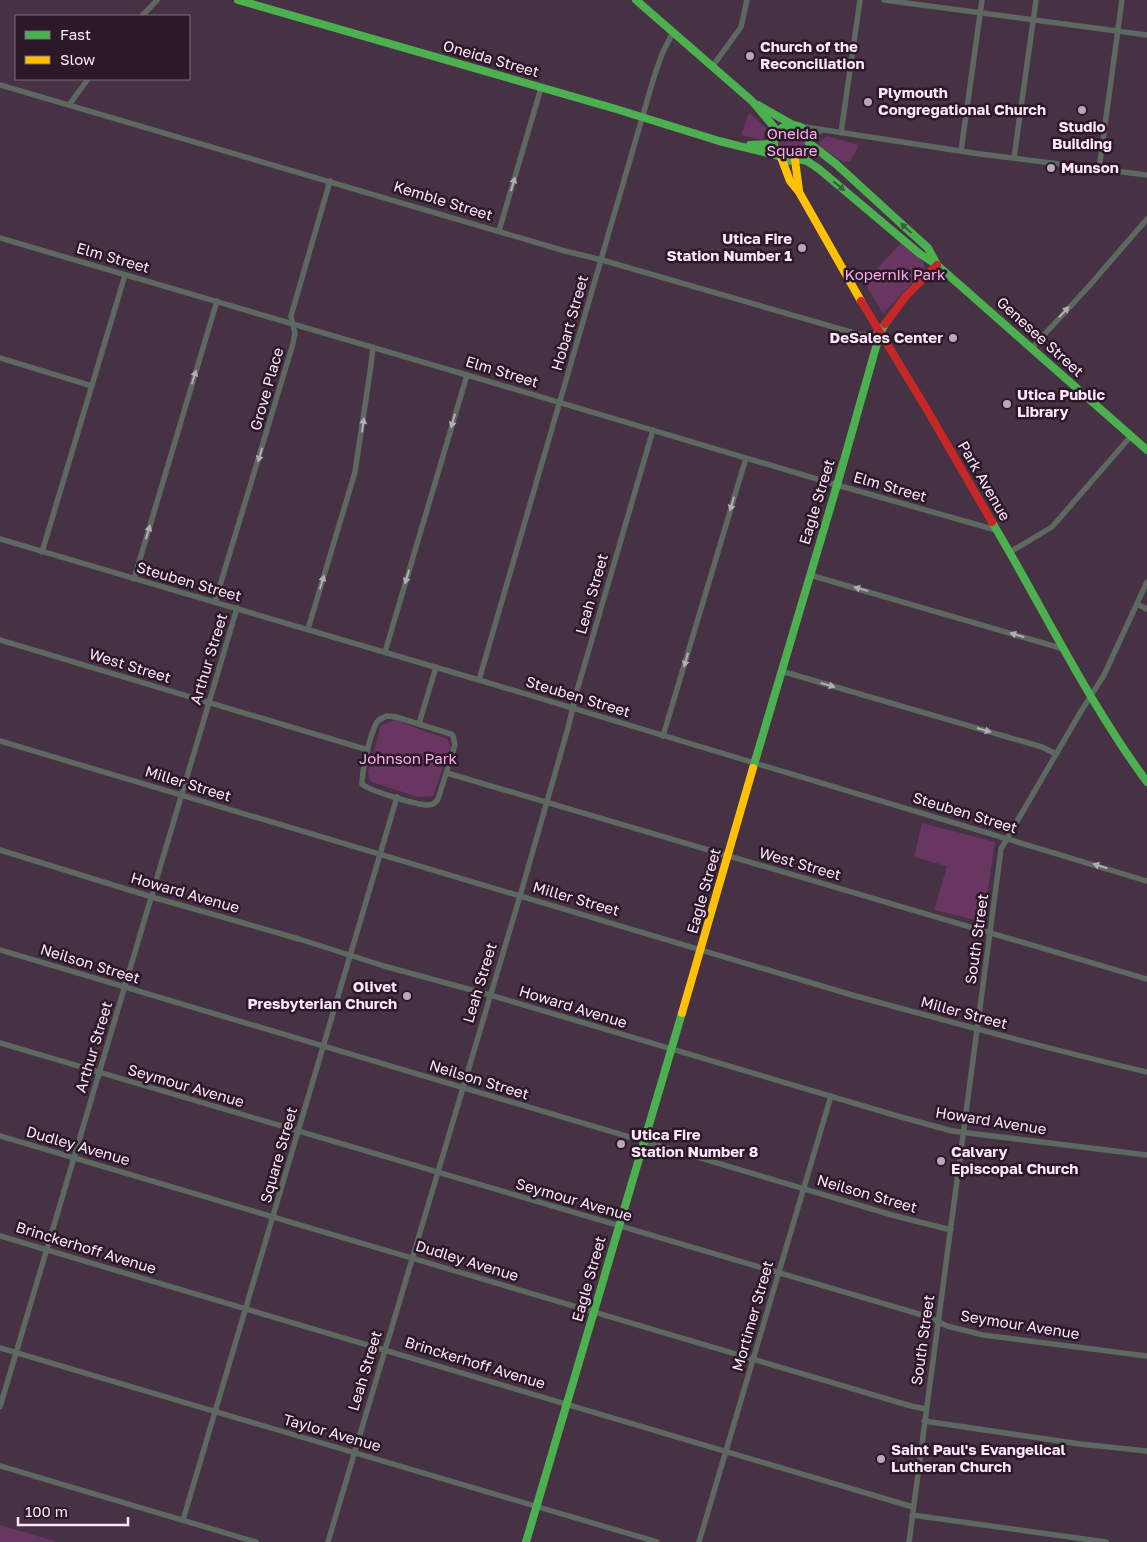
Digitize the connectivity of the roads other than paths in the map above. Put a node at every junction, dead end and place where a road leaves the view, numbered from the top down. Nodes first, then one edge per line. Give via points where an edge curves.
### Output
1 (156, 0) edge
2 (238, 0) edge
3 (636, 0) edge
4 (747, 0) edge
5 (860, 0) edge
6 (884, 0) edge
7 (982, 0) edge
8 (1036, 0) edge
9 (1122, 0) edge
10 (980, 13) junction
11 (143, 15) edge
12 (1033, 20) junction
13 (1118, 31) junction
14 (673, 32) junction
15 (1147, 35) edge
16 (712, 66) junction
17 (87, 80) edge
18 (0, 85) edge
19 (541, 88) junction
20 (752, 101) junction
21 (69, 105) junction
22 (643, 117) junction
23 (796, 126) junction
24 (824, 130) junction
25 (841, 133) junction
26 (775, 136) junction
27 (809, 142) junction
28 (736, 145) junction
29 (961, 151) junction
30 (780, 156) junction
31 (1014, 158) junction
32 (797, 159) junction
33 (1099, 169) junction
34 (1147, 175) edge
35 (330, 180) junction
36 (799, 192) junction
37 (1147, 219) edge
38 (499, 231) junction
39 (0, 238) edge
40 (602, 260) junction
41 (937, 265) junction
42 (124, 275) junction
43 (217, 301) junction
44 (293, 324) junction
45 (880, 333) junction
46 (373, 347) junction
47 (1032, 348) junction
48 (0, 358) edge
49 (467, 375) junction
50 (92, 386) junction
51 (560, 402) junction
52 (653, 430) junction
53 (1131, 436) junction
54 (1147, 450) edge
55 (746, 458) junction
56 (837, 485) junction
57 (996, 530) junction
58 (0, 539) edge
59 (42, 552) junction
60 (1010, 552) junction
61 (810, 574) junction
62 (134, 579) junction
63 (1147, 582) edge
64 (216, 602) junction
65 (1137, 604) junction
66 (237, 608) junction
67 (1147, 609) edge
68 (308, 629) junction
69 (0, 640) edge
70 (1064, 649) junction
71 (385, 652) junction
72 (436, 667) junction
73 (781, 671) junction
74 (479, 680) junction
75 (1091, 696) junction
76 (208, 703) junction
77 (572, 708) junction
78 (419, 724) junction
79 (663, 736) junction
80 (0, 741) edge
81 (368, 750) junction
82 (1056, 754) junction
83 (755, 763) junction
84 (447, 773) junction
85 (1147, 782) edge
86 (181, 794) junction
87 (397, 797) junction
88 (547, 803) junction
89 (1007, 838) junction
90 (0, 850) edge
91 (380, 854) junction
92 (728, 856) junction
93 (1147, 881) edge
94 (152, 896) junction
95 (520, 896) junction
96 (990, 933) junction
97 (701, 949) junction
98 (0, 950) edge
99 (351, 955) junction
100 (1147, 979) edge
101 (125, 987) junction
102 (490, 995) junction
103 (977, 1030) junction
104 (0, 1043) edge
105 (324, 1047) junction
106 (671, 1050) junction
107 (1147, 1072) edge
108 (99, 1074) junction
109 (462, 1088) junction
110 (831, 1096) junction
111 (298, 1132) junction
112 (963, 1132) junction
113 (0, 1136) edge
114 (644, 1142) junction
115 (1147, 1155) edge
116 (74, 1157) junction
117 (437, 1173) junction
118 (803, 1188) junction
119 (274, 1216) junction
120 (619, 1226) junction
121 (951, 1230) junction
122 (0, 1236) edge
123 (47, 1249) junction
124 (412, 1258) junction
125 (778, 1273) junction
126 (246, 1309) junction
127 (594, 1312) junction
128 (939, 1322) junction
129 (0, 1348) edge
130 (385, 1350) junction
131 (16, 1353) junction
132 (1147, 1356) edge
133 (754, 1358) junction
134 (566, 1404) junction
135 (0, 1407) edge
136 (926, 1409) junction
137 (215, 1411) junction
138 (924, 1421) junction
139 (726, 1451) junction
140 (1147, 1451) edge
141 (354, 1452) junction
142 (0, 1466) edge
143 (537, 1506) junction
144 (913, 1507) junction
145 (912, 1515) junction
146 (184, 1520) junction
147 (256, 1542) edge
148 (328, 1542) edge
149 (526, 1542) edge
150 (657, 1542) edge
151 (699, 1542) edge
152 (909, 1542) edge
153 (1106, 1542) edge

1 - 11 street
2 - 19 street, Oneida Street
3 - 14 street
4 - 16 street via 742,27
5 - 25 street
6 - 10 street
7 - 10 street
8 - 12 street
9 - 13 street
10 - 12 street
10 - 29 street
12 - 13 street
12 - 31 street
13 - 15 street
13 - 33 street
14 - 16 street
14 - 22 street, Hobart Street via 662,54
16 - 20 street
17 - 21 street
18 - 21 street, Kemble Street
19 - 22 street, Oneida Street
38 -> 19 street
20 - 23 street
20 - 26 street via 774,127
21 - 35 street, Kemble Street
22 - 28 street, Oneida Street
22 - 40 street, Hobart Street
23 - 24 street
23 - 26 street via 782,127
23 - 27 street via 808,135
24 - 25 street
24 - 27 street via 812,135
25 - 29 street
26 - 28 street, Oneida Street via 768,144
26 - 30 street via 774,147
27 - 32 street via 807,152
41 -> 27 street, Genesee Street via 928,248
28 - 30 street, Oneida Street
29 - 31 street
30 - 32 street
30 - 36 street, Park Avenue via 790,181
31 - 33 street
32 - 36 street, Park Avenue
32 -> 41 street, Genesee Street via 819,169
33 - 34 street
35 - 38 street, Kemble Street
35 - 44 street, Grove Place via 291,316
36 - 45 street, Park Avenue
47 -> 37 street
38 - 40 street, Kemble Street
39 - 42 street, Elm Street
40 - 45 street, Kemble Street via 862,335
40 - 51 street, Hobart Street
41 - 45 street, Eagle Street via 889,316
41 - 47 street, Genesee Street
42 - 43 street, Elm Street
42 - 50 street
43 - 44 street, Elm Street
62 -> 43 street
44 - 46 street, Elm Street
44 -> 64 street, Grove Place via 292,348
45 - 56 street, Eagle Street
45 - 57 street, Park Avenue
46 - 49 street, Elm Street
68 -> 46 street via 355,472
47 - 53 street, Genesee Street
48 - 50 street
49 - 51 street, Elm Street
49 -> 71 street
50 - 59 street
51 - 52 street, Elm Street
51 - 74 street, Hobart Street
52 - 55 street, Elm Street
52 - 77 street, Leah Street
53 - 54 street, Genesee Street
53 - 60 street via 1052,527
55 - 56 street, Elm Street
55 -> 79 street
56 - 57 street, Elm Street
56 - 61 street, Eagle Street
57 - 60 street, Park Avenue
58 - 59 street, Steuben Street
59 - 62 street, Steuben Street
60 - 70 street, Park Avenue
70 -> 61 street
61 - 73 street, Eagle Street
62 - 64 street, Steuben Street
63 - 65 street, South Street
64 - 66 street, Steuben Street
65 - 67 street
65 - 75 street, South Street
66 - 68 street, Steuben Street
66 - 76 street, Arthur Street
68 - 71 street, Steuben Street
69 - 76 street, West Street
70 - 75 street, Park Avenue
71 - 72 street, Steuben Street
72 - 74 street, Steuben Street
72 - 78 street
73 -> 82 street
73 - 83 street, Eagle Street
74 - 77 street, Steuben Street
75 - 82 street, South Street
75 - 85 street, Park Avenue via 1127,756
76 - 81 street, West Street
76 - 86 street, Arthur Street
77 - 79 street, Steuben Street
77 - 88 street, Leah Street
78 - 81 street via 396,717 382,717
78 - 84 street via 453,736 455,745
79 - 83 street, Steuben Street
80 - 86 street, Miller Street
81 - 87 street via 362,784
82 - 89 street, South Street
83 - 89 street, Steuben Street
83 - 92 street, Eagle Street
84 - 87 street via 434,804
84 - 88 street, West Street
86 - 91 street, Miller Street
86 - 94 street, Arthur Street
87 - 91 street, Square Street
88 - 92 street, West Street
88 - 95 street, Leah Street
93 -> 89 street, Steuben Street
89 - 96 street, South Street via 1001,849
90 - 94 street, Howard Avenue
91 - 95 street, Miller Street
91 - 99 street, Square Street
92 - 96 street, West Street
92 - 97 street, Eagle Street
94 - 99 street, Howard Avenue
94 - 101 street, Arthur Street
95 - 97 street, Miller Street
95 - 102 street, Leah Street
96 - 100 street, West Street
96 - 103 street, South Street
97 - 103 street, Miller Street
97 - 106 street, Eagle Street
98 - 101 street, Neilson Street
99 - 102 street, Howard Avenue
99 - 105 street, Square Street
101 - 105 street, Neilson Street
101 - 108 street, Arthur Street
102 - 106 street, Howard Avenue
102 - 109 street, Leah Street
103 - 107 street, Miller Street
103 - 112 street, South Street
104 - 108 street, Seymour Avenue
105 - 109 street, Neilson Street
105 - 111 street, Square Street
106 - 110 street, Howard Avenue
106 - 114 street, Eagle Street
108 - 111 street, Seymour Avenue
108 - 116 street, Arthur Street
109 - 114 street, Neilson Street
109 - 117 street, Leah Street
110 - 112 street, Howard Avenue via 902,1118
110 - 118 street, Mortimer Street
111 - 117 street, Seymour Avenue
111 - 119 street, Square Street
112 - 115 street, Howard Avenue
112 - 121 street, South Street
113 - 116 street, Dudley Avenue
114 - 118 street, Neilson Street
114 - 120 street, Eagle Street
116 - 119 street, Dudley Avenue
116 - 123 street, Arthur Street
117 - 120 street, Seymour Avenue
117 - 124 street, Leah Street
118 - 121 street, Neilson Street
118 - 125 street, Mortimer Street
119 - 124 street, Dudley Avenue
119 - 126 street, Square Street
120 - 125 street, Seymour Avenue
120 - 127 street, Eagle Street
121 - 128 street, South Street
122 - 123 street, Brinckerhoff Avenue
123 - 126 street, Brinckerhoff Avenue
123 - 131 street, Arthur Street
124 - 127 street, Dudley Avenue
124 - 130 street, Leah Street
125 - 128 street, Seymour Avenue
125 - 133 street, Mortimer Street
126 - 130 street, Brinckerhoff Avenue
126 - 137 street, Square Street
127 - 133 street, Dudley Avenue
127 - 134 street, Eagle Street
128 - 132 street, Seymour Avenue via 982,1335
128 - 136 street, South Street
129 - 131 street, Taylor Avenue
130 - 134 street, Brinckerhoff Avenue
130 - 141 street, Leah Street
131 - 135 street, Arthur Street
131 - 137 street, Taylor Avenue
133 - 136 street, Dudley Avenue
133 - 139 street, Mortimer Street
134 - 139 street, Brinckerhoff Avenue
134 - 143 street, Eagle Street
136 - 138 street, South Street
137 - 141 street, Taylor Avenue
137 - 146 street, Square Street
138 - 140 street
138 - 144 street, South Street
139 - 144 street, Brinckerhoff Avenue
139 - 151 street, Mortimer Street
141 - 143 street, Taylor Avenue
141 - 148 street, Leah Street
142 - 146 street
143 - 149 street, Eagle Street
143 - 150 street, Taylor Avenue
144 - 145 street, South Street
145 - 152 street, South Street
145 - 153 street
146 - 147 street

